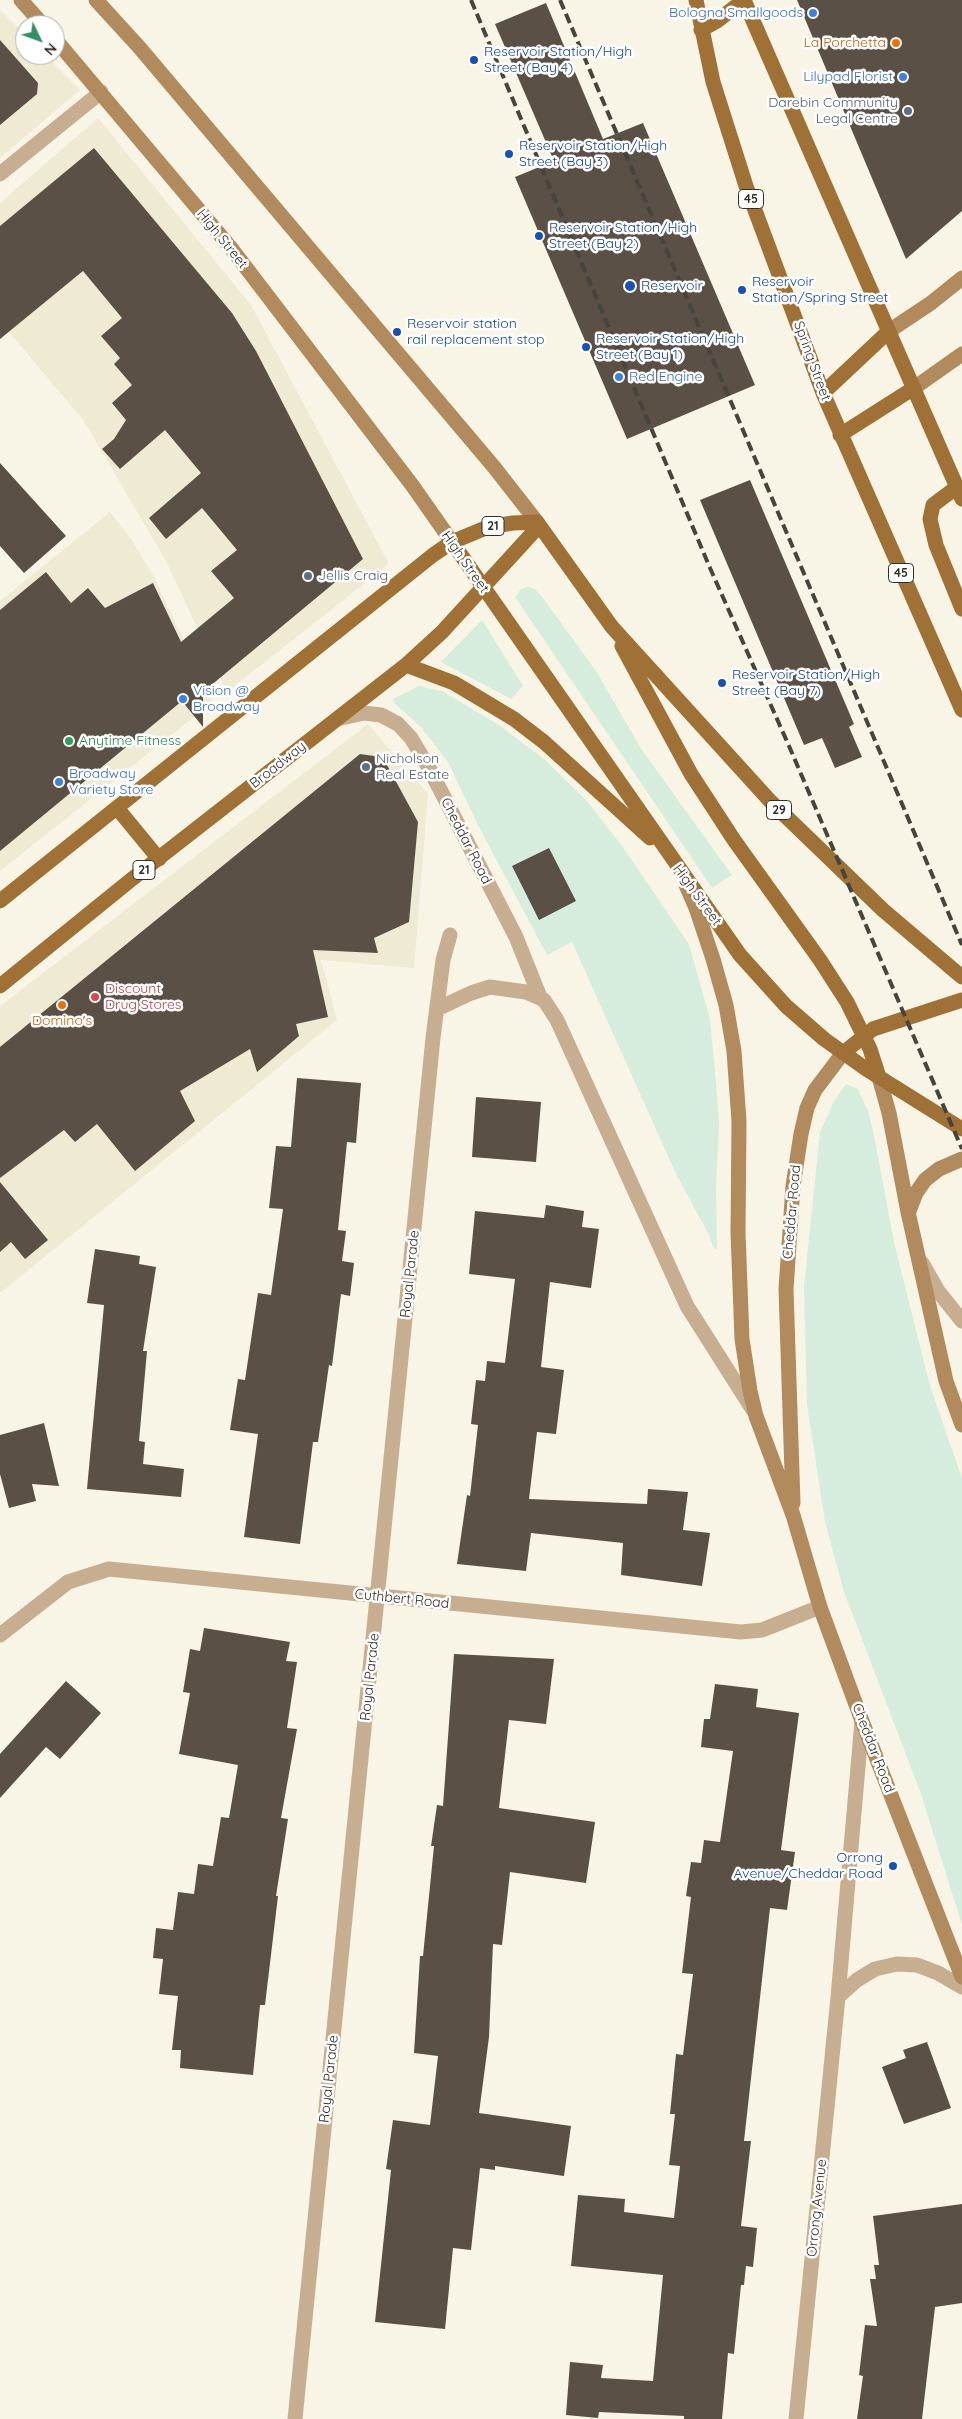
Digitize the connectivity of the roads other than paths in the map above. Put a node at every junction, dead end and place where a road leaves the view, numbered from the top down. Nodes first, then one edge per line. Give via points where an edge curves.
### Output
1 (21, 0) edge
2 (96, 0) edge
3 (696, 0) edge
4 (744, 0) edge
5 (34, 15) edge
6 (701, 30) junction
7 (65, 51) edge
8 (101, 92) junction
9 (0, 174) edge
10 (962, 278) edge
11 (889, 331) junction
12 (962, 354) edge
13 (914, 388) junction
14 (823, 393) junction
15 (840, 435) junction
16 (960, 493) edge
17 (538, 524) junction
18 (452, 542) junction
19 (482, 587) junction
20 (962, 609) edge
21 (612, 627) junction
22 (406, 665) junction
23 (962, 710) edge
24 (335, 719) junction
25 (117, 808) junction
26 (159, 859) junction
27 (673, 862) junction
28 (0, 902) edge
29 (450, 935) dead end
30 (962, 977) edge
31 (0, 986) edge
32 (540, 997) junction
33 (962, 1000) edge
34 (438, 1009) junction
35 (863, 1035) junction
36 (842, 1053) junction
37 (879, 1077) junction
38 (962, 1128) edge
39 (962, 1159) edge
40 (908, 1212) junction
41 (921, 1262) junction
42 (962, 1321) edge
43 (756, 1416) junction
44 (962, 1425) edge
45 (793, 1515) junction
46 (378, 1597) junction
47 (820, 1607) junction
48 (0, 1635) edge
49 (862, 1721) junction
50 (962, 1978) edge
51 (962, 1987) edge
52 (838, 1997) junction
53 (295, 2419) edge
54 (796, 2419) edge

1 - 5 main road
2 - 17 main road, 29 via 469,438
3 - 6 main road, Spring Street / 45
4 - 6 main road
4 - 11 main road
6 - 14 main road, Spring Street / 45 via 713,82 746,186
7 - 8 main road, High Street
8 - 9 street
8 - 18 main road, High Street via 231,248
10 - 11 main road via 931,304
11 - 13 main road
11 - 14 main road
12 - 13 main road
13 - 15 main road
13 - 16 main road
14 - 15 main road, Spring Street / 45
15 - 23 main road, Spring Street / 45
16 - 20 main road via 933,505 930,519 936,545
17 - 18 main road, 21 via 488,527
17 - 19 main road, Broadway / 21
17 - 21 main road, 29
18 - 19 main road, High Street
18 - 25 main road, 21
19 - 22 main road, Broadway / 21 via 442,632
19 - 27 main road, High Street
21 - 30 main road, 29 via 794,826 882,910
21 - 35 main road via 691,774 820,960 847,1002
22 - 24 main road, Broadway / 21
22 - 27 main road via 454,683 514,719 544,742
24 - 26 main road, Broadway / 21
24 - 32 street, Cheddar Road via 364,713 382,715 398,724 411,738 516,937
25 - 26 main road
25 - 28 main road, 21
26 - 31 main road, Broadway / 21
27 - 36 main road, High Street via 740,955 766,985 792,1012
27 - 43 main road, Cheddar Road via 696,908 713,960 726,1005 734,1051 739,1121 738,1233 742,1339
29 - 34 street, Royal Parade via 443,960
32 - 34 street via 518,990 490,987
32 - 43 street, Cheddar Road via 557,1020 687,1306
33 - 35 main road, Cheddar Road via 888,1022
34 - 46 street, Royal Parade
35 - 36 main road, Cheddar Road
35 - 37 main road
36 - 37 main road, High Street
36 - 45 main road, Cheddar Road via 826,1072 807,1108 793,1186 786,1289
37 - 38 main road, High Street
37 - 40 main road
39 - 40 main road via 938,1169 925,1180
40 - 41 main road
41 - 42 street via 938,1291
41 - 44 main road via 946,1381
43 - 45 main road, Cheddar Road
45 - 47 main road, Cheddar Road
46 - 47 street, Cuthbert Road via 741,1632 769,1628
46 - 48 street, Cuthbert Road via 108,1569 68,1582
46 - 53 street, Royal Parade
47 - 49 main road, Cheddar Road
49 - 50 main road, Cheddar Road
49 - 52 street, Orrong Avenue
51 - 52 street via 917,1965 897,1964 875,1969
52 - 54 street, Orrong Avenue

